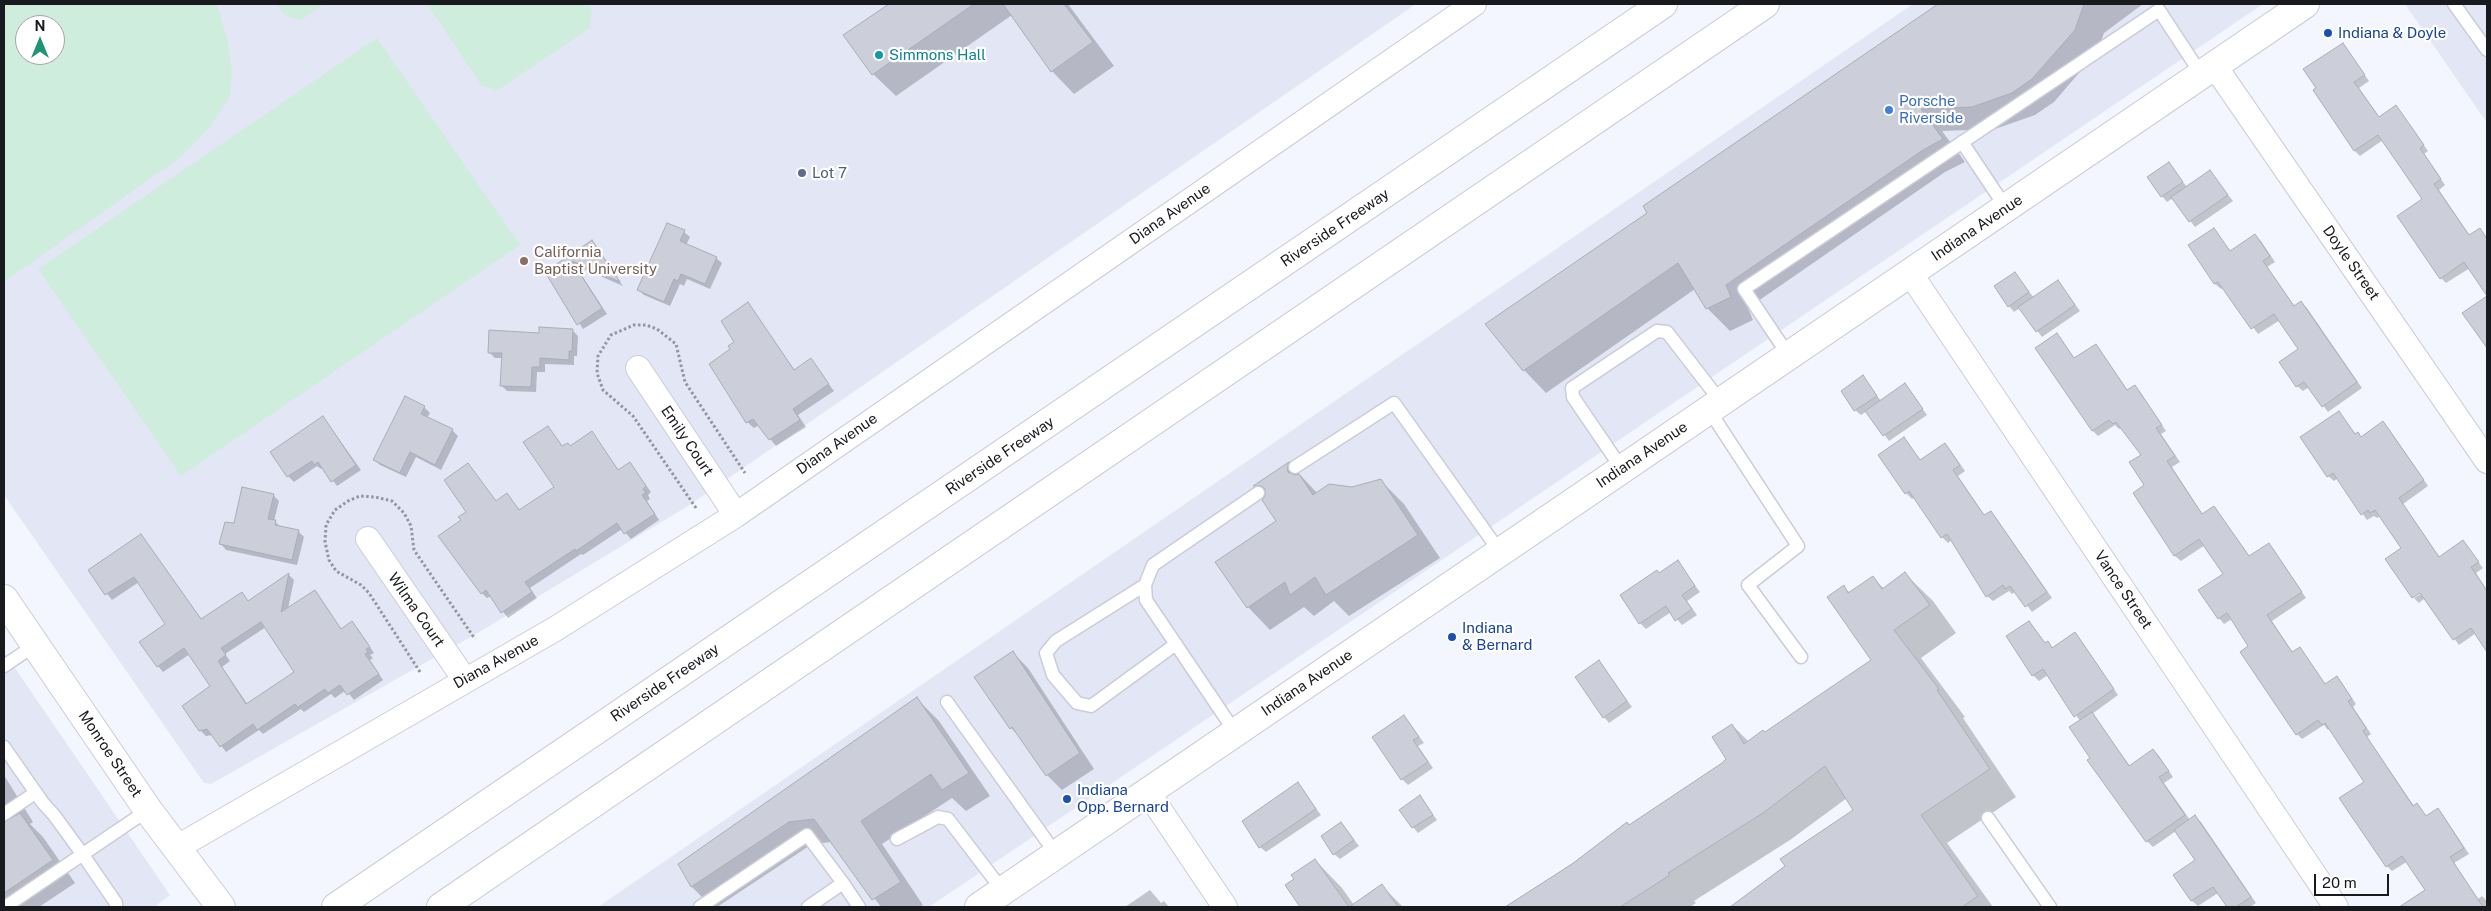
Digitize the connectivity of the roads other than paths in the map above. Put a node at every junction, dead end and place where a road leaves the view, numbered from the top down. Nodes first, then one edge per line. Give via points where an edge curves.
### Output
1 (1663, 4) edge
2 (1765, 4) edge
3 (2305, 4) edge
4 (2454, 4) edge
5 (1463, 7) edge
6 (2163, 7) edge
7 (2487, 50) edge
8 (2208, 70) junction
9 (1962, 142) junction
10 (2006, 208) junction
11 (1910, 273) junction
12 (1789, 356) junction
13 (638, 368) dead end
14 (1715, 406) junction
15 (2487, 461) edge
16 (1295, 467) dead end
17 (1622, 469) junction
18 (1258, 493) dead end
19 (736, 515) junction
20 (368, 540) dead end
21 (1500, 552) junction
22 (1145, 585) junction
23 (4, 599) edge
24 (1176, 644) junction
25 (35, 645) junction
26 (1800, 657) dead end
27 (4, 666) edge
28 (465, 680) junction
29 (947, 702) dead end
30 (1235, 732) junction
31 (4, 747) edge
32 (1146, 791) junction
33 (35, 792) junction
34 (148, 810) junction
35 (4, 814) edge
36 (1988, 818) dead end
37 (896, 839) dead end
38 (176, 848) junction
39 (1056, 854) junction
40 (83, 855) junction
41 (843, 883) junction
42 (1003, 891) junction
43 (5, 907) edge
44 (116, 907) edge
45 (221, 907) edge
46 (336, 907) edge
47 (441, 907) edge
48 (700, 907) edge
49 (808, 907) edge
50 (859, 907) edge
51 (979, 907) edge
52 (1225, 907) edge
53 (2050, 907) edge
54 (2336, 907) edge

1 - 46 main road, Riverside Freeway
2 - 47 main road
3 - 8 main road, Indiana Avenue
4 - 7 lane
5 - 19 street, Diana Avenue
6 - 8 lane
6 - 9 lane
8 - 10 main road, Indiana Avenue
8 - 15 street, Doyle Street
9 - 10 lane
9 - 12 lane via 1744,289
10 - 11 main road, Indiana Avenue
11 - 12 main road, Indiana Avenue
11 - 54 street, Vance Street
12 - 14 main road, Indiana Avenue
13 - 19 street, Emily Court
14 - 17 main road, Indiana Avenue
14 - 17 lane via 1667,332 1657,331 1572,388 1573,397
14 - 26 lane via 1798,546 1748,586
16 - 21 lane via 1394,403
17 - 21 main road, Indiana Avenue
18 - 22 lane via 1153,565
19 - 28 street, Diana Avenue via 555,629
20 - 28 street, Wilma Court
21 - 30 main road, Indiana Avenue
22 - 24 lane via 1146,600
22 - 24 lane via 1056,641 1046,653 1053,675 1078,703 1091,706
23 - 25 main road, Monroe Street
24 - 30 lane
25 - 27 lane
25 - 34 main road, Monroe Street
28 - 38 street, Diana Avenue
29 - 39 lane
30 - 32 main road, Indiana Avenue
31 - 33 lane
32 - 39 main road, Indiana Avenue
32 - 52 street
33 - 35 lane
33 - 40 lane
34 - 38 main road, Monroe Street
34 - 40 lane
36 - 53 lane
37 - 42 lane via 938,817 948,819
38 - 45 main road, Monroe Street
39 - 42 main road, Indiana Avenue
40 - 43 lane
40 - 44 lane
41 - 48 lane via 807,835
41 - 49 lane
41 - 50 lane
42 - 51 main road, Indiana Avenue

